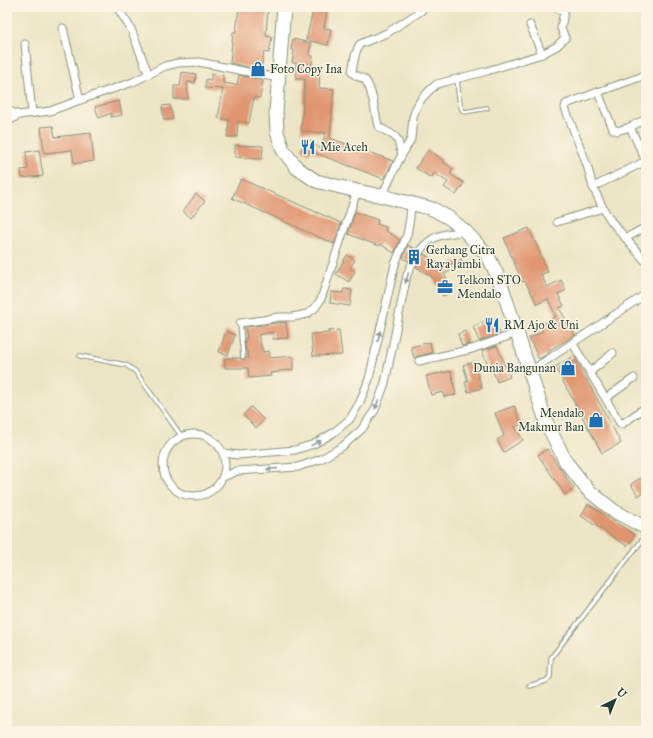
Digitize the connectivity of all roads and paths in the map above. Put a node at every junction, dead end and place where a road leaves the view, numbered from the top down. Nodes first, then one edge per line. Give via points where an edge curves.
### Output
1 (117, 7) edge
2 (284, 7) edge
3 (423, 7) edge
4 (555, 7) edge
5 (530, 25) dead end
6 (63, 28) dead end
7 (25, 44) dead end
8 (542, 54) junction
9 (148, 73) junction
10 (646, 75) edge
11 (278, 78) junction
12 (457, 79) junction
13 (598, 92) junction
14 (80, 100) junction
15 (487, 108) dead end
16 (7, 110) edge
17 (32, 113) junction
18 (19, 115) junction
19 (646, 120) edge
20 (7, 122) edge
21 (630, 126) junction
22 (402, 154) junction
23 (646, 161) edge
24 (593, 187) junction
25 (357, 191) junction
26 (382, 196) junction
27 (411, 203) junction
28 (603, 208) junction
29 (557, 222) dead end
30 (646, 227) edge
31 (465, 231) junction
32 (626, 238) junction
33 (646, 262) edge
34 (646, 294) edge
35 (240, 322) joint
36 (517, 333) junction
37 (573, 344) junction
38 (613, 353) dead end
39 (80, 356) dead end
40 (243, 358) dead end
41 (419, 362) dead end
42 (529, 372) junction
43 (590, 372) junction
44 (634, 378) dead end
45 (606, 398) junction
46 (646, 407) edge
47 (182, 437) junction
48 (223, 453) junction
49 (223, 477) junction
50 (646, 528) edge
51 (646, 535) edge
52 (529, 686) dead end

1 - 9 street via 131,29
2 - 11 highway
3 - 22 street via 421,11 387,33 360,44 352,72 366,81 378,126 396,138
4 - 8 street via 564,12 561,28 565,38
5 - 8 street
6 - 14 street
7 - 17 street
8 - 12 street
9 - 11 street via 178,63 199,62
9 - 14 street via 133,82
10 - 13 street
11 - 25 highway via 277,132 283,150 296,168 316,181
12 - 15 lane via 458,96 463,111
12 - 22 street via 437,84 422,98 413,117 411,139
13 - 21 street via 613,129 617,131
13 - 24 street via 568,102 565,108
14 - 17 street via 50,111
16 - 18 street
17 - 18 street
18 - 20 street
19 - 21 street
21 - 23 street
22 - 26 street
23 - 24 street
24 - 28 street
25 - 26 highway
25 - 35 street via 321,299 315,308 306,314 293,317
26 - 27 highway
27 - 31 highway via 433,209
48 -> 27 street via 238,455 294,450 314,444 350,419 369,379 395,264 407,235
28 - 29 street
28 - 32 street
30 - 32 street
31 - 36 highway via 488,256 500,281
31 -> 49 street via 439,236 415,258 407,274 385,383 374,410 362,429 343,446 321,459 298,467 237,471
32 - 33 street
34 - 37 street
35 - 40 lane
36 - 41 street via 472,349
36 - 42 highway
37 - 42 street
37 - 43 street
38 - 43 street
39 - 47 lane via 126,365 135,371
42 - 50 highway via 547,424 566,462 588,490 614,511
43 - 45 street
44 - 45 street
45 - 46 street via 621,424
47 - 48 street via 194,434 206,436 216,443
47 - 49 street via 172,443 163,465 172,488 195,497 207,494 217,487
48 - 49 street via 226,465
51 - 52 lane via 551,658 550,677 546,681

